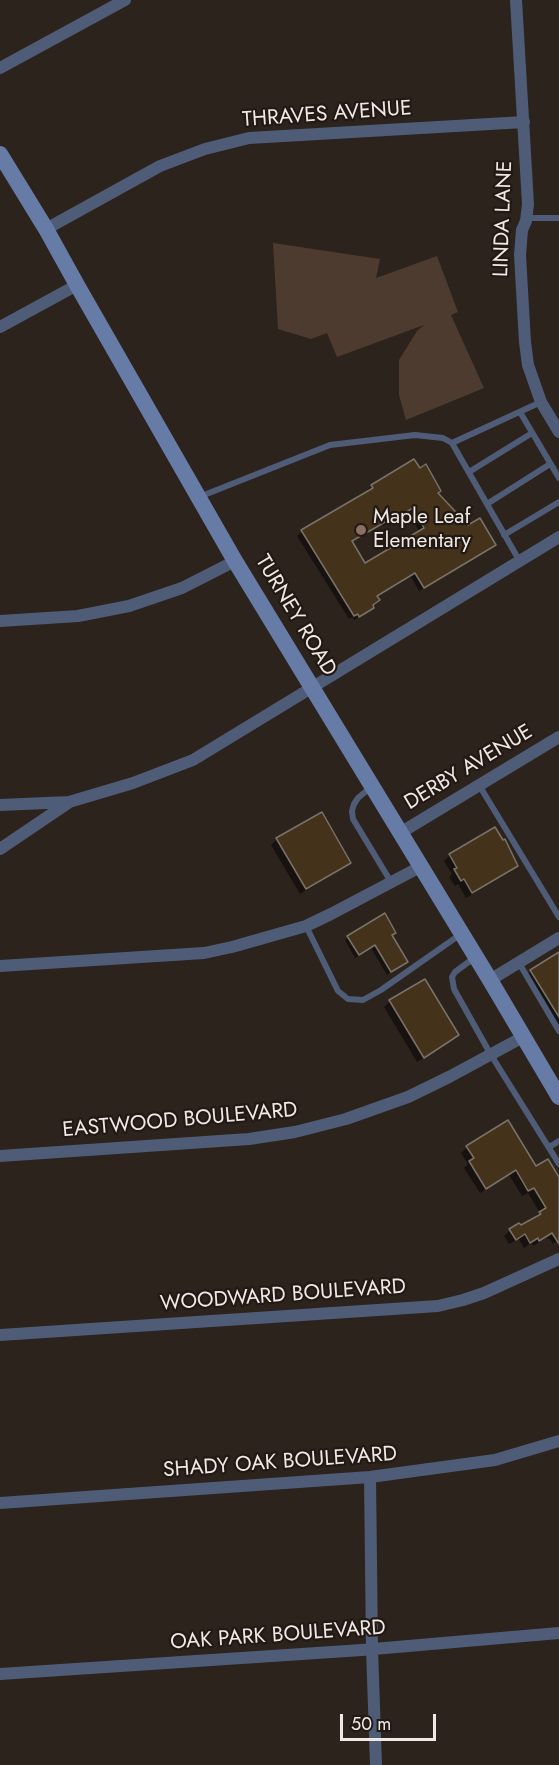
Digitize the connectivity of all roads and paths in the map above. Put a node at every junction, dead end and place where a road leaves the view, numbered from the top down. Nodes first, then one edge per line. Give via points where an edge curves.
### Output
1 (125, 0) edge
2 (516, 0) edge
3 (0, 68) edge
4 (524, 122) junction
5 (0, 153) edge
6 (526, 218) junction
7 (559, 218) edge
8 (46, 229) junction
9 (77, 285) junction
10 (0, 327) edge
11 (541, 402) junction
12 (520, 412) junction
13 (555, 414) edge
14 (559, 432) edge
15 (532, 433) junction
16 (452, 443) junction
17 (550, 464) junction
18 (469, 472) junction
19 (559, 478) edge
20 (198, 497) junction
21 (559, 502) edge
22 (487, 504) junction
23 (504, 534) junction
24 (559, 537) edge
25 (519, 560) junction
26 (235, 561) junction
27 (0, 621) edge
28 (313, 688) junction
29 (559, 738) edge
30 (479, 785) junction
31 (372, 787) junction
32 (69, 802) junction
33 (0, 806) edge
34 (400, 832) junction
35 (0, 849) edge
36 (420, 867) junction
37 (391, 882) junction
38 (559, 917) edge
39 (306, 926) junction
40 (462, 934) junction
41 (559, 938) edge
42 (476, 957) junction
43 (519, 963) junction
44 (0, 966) edge
45 (490, 980) junction
46 (559, 1031) edge
47 (523, 1037) junction
48 (491, 1055) junction
49 (559, 1097) edge
50 (559, 1141) edge
51 (549, 1147) junction
52 (0, 1156) edge
53 (559, 1164) edge
54 (559, 1259) edge
55 (0, 1335) edge
56 (559, 1441) edge
57 (370, 1477) junction
58 (0, 1503) edge
59 (559, 1633) edge
60 (372, 1649) junction
61 (0, 1674) edge
62 (376, 1765) edge

1 - 3 street
2 - 4 street, LINDA LANE
4 - 6 street, LINDA LANE
4 - 8 street, THRAVES AVENUE via 249,138 160,166
5 - 8 main road, TURNEY ROAD
6 - 7 lane
6 - 11 street, LINDA LANE via 520,255 525,342
8 - 9 main road, TURNEY ROAD
9 - 10 street
9 - 20 main road, TURNEY ROAD
11 - 12 lane
11 - 13 street, LINDA LANE
12 - 15 lane
12 - 16 lane
13 - 14 street, LINDA LANE
15 - 17 lane
15 - 18 lane
16 - 18 lane
16 - 20 lane via 415,435 330,445
17 - 19 lane
17 - 22 lane
18 - 22 lane
20 - 26 main road, TURNEY ROAD
21 - 23 lane
22 - 23 lane
23 - 25 lane
24 - 25 street
25 - 28 street
26 - 27 street via 182,588 129,606 78,616
26 - 28 main road, TURNEY ROAD
28 - 31 main road, TURNEY ROAD
28 - 32 street via 193,760
29 - 30 street, DERBY AVENUE
30 - 34 street, DERBY AVENUE
30 - 38 lane
31 - 34 main road, TURNEY ROAD
31 - 37 lane via 354,804 353,819
32 - 33 street
32 - 35 street
34 - 36 main road, TURNEY ROAD
36 - 37 street
36 - 40 main road, TURNEY ROAD
37 - 39 street
39 - 40 lane via 338,991 348,999 363,1000
39 - 44 street via 204,953
40 - 42 main road, TURNEY ROAD
41 - 43 street
42 - 45 main road, TURNEY ROAD
42 - 48 lane via 455,972 453,984
43 - 45 street
43 - 46 lane
45 - 47 main road, TURNEY ROAD
47 - 48 street, EASTWOOD BOULEVARD
47 - 49 main road, TURNEY ROAD
48 - 51 lane
48 - 52 street, EASTWOOD BOULEVARD via 408,1097 295,1132
50 - 51 lane
51 - 53 lane
54 - 55 street, WOODWARD BOULEVARD via 484,1293 438,1305
56 - 57 street, SHADY OAK BOULEVARD via 495,1460
57 - 58 street, SHADY OAK BOULEVARD
57 - 60 street
59 - 60 street, OAK PARK BOULEVARD
60 - 61 street, OAK PARK BOULEVARD
60 - 62 street

